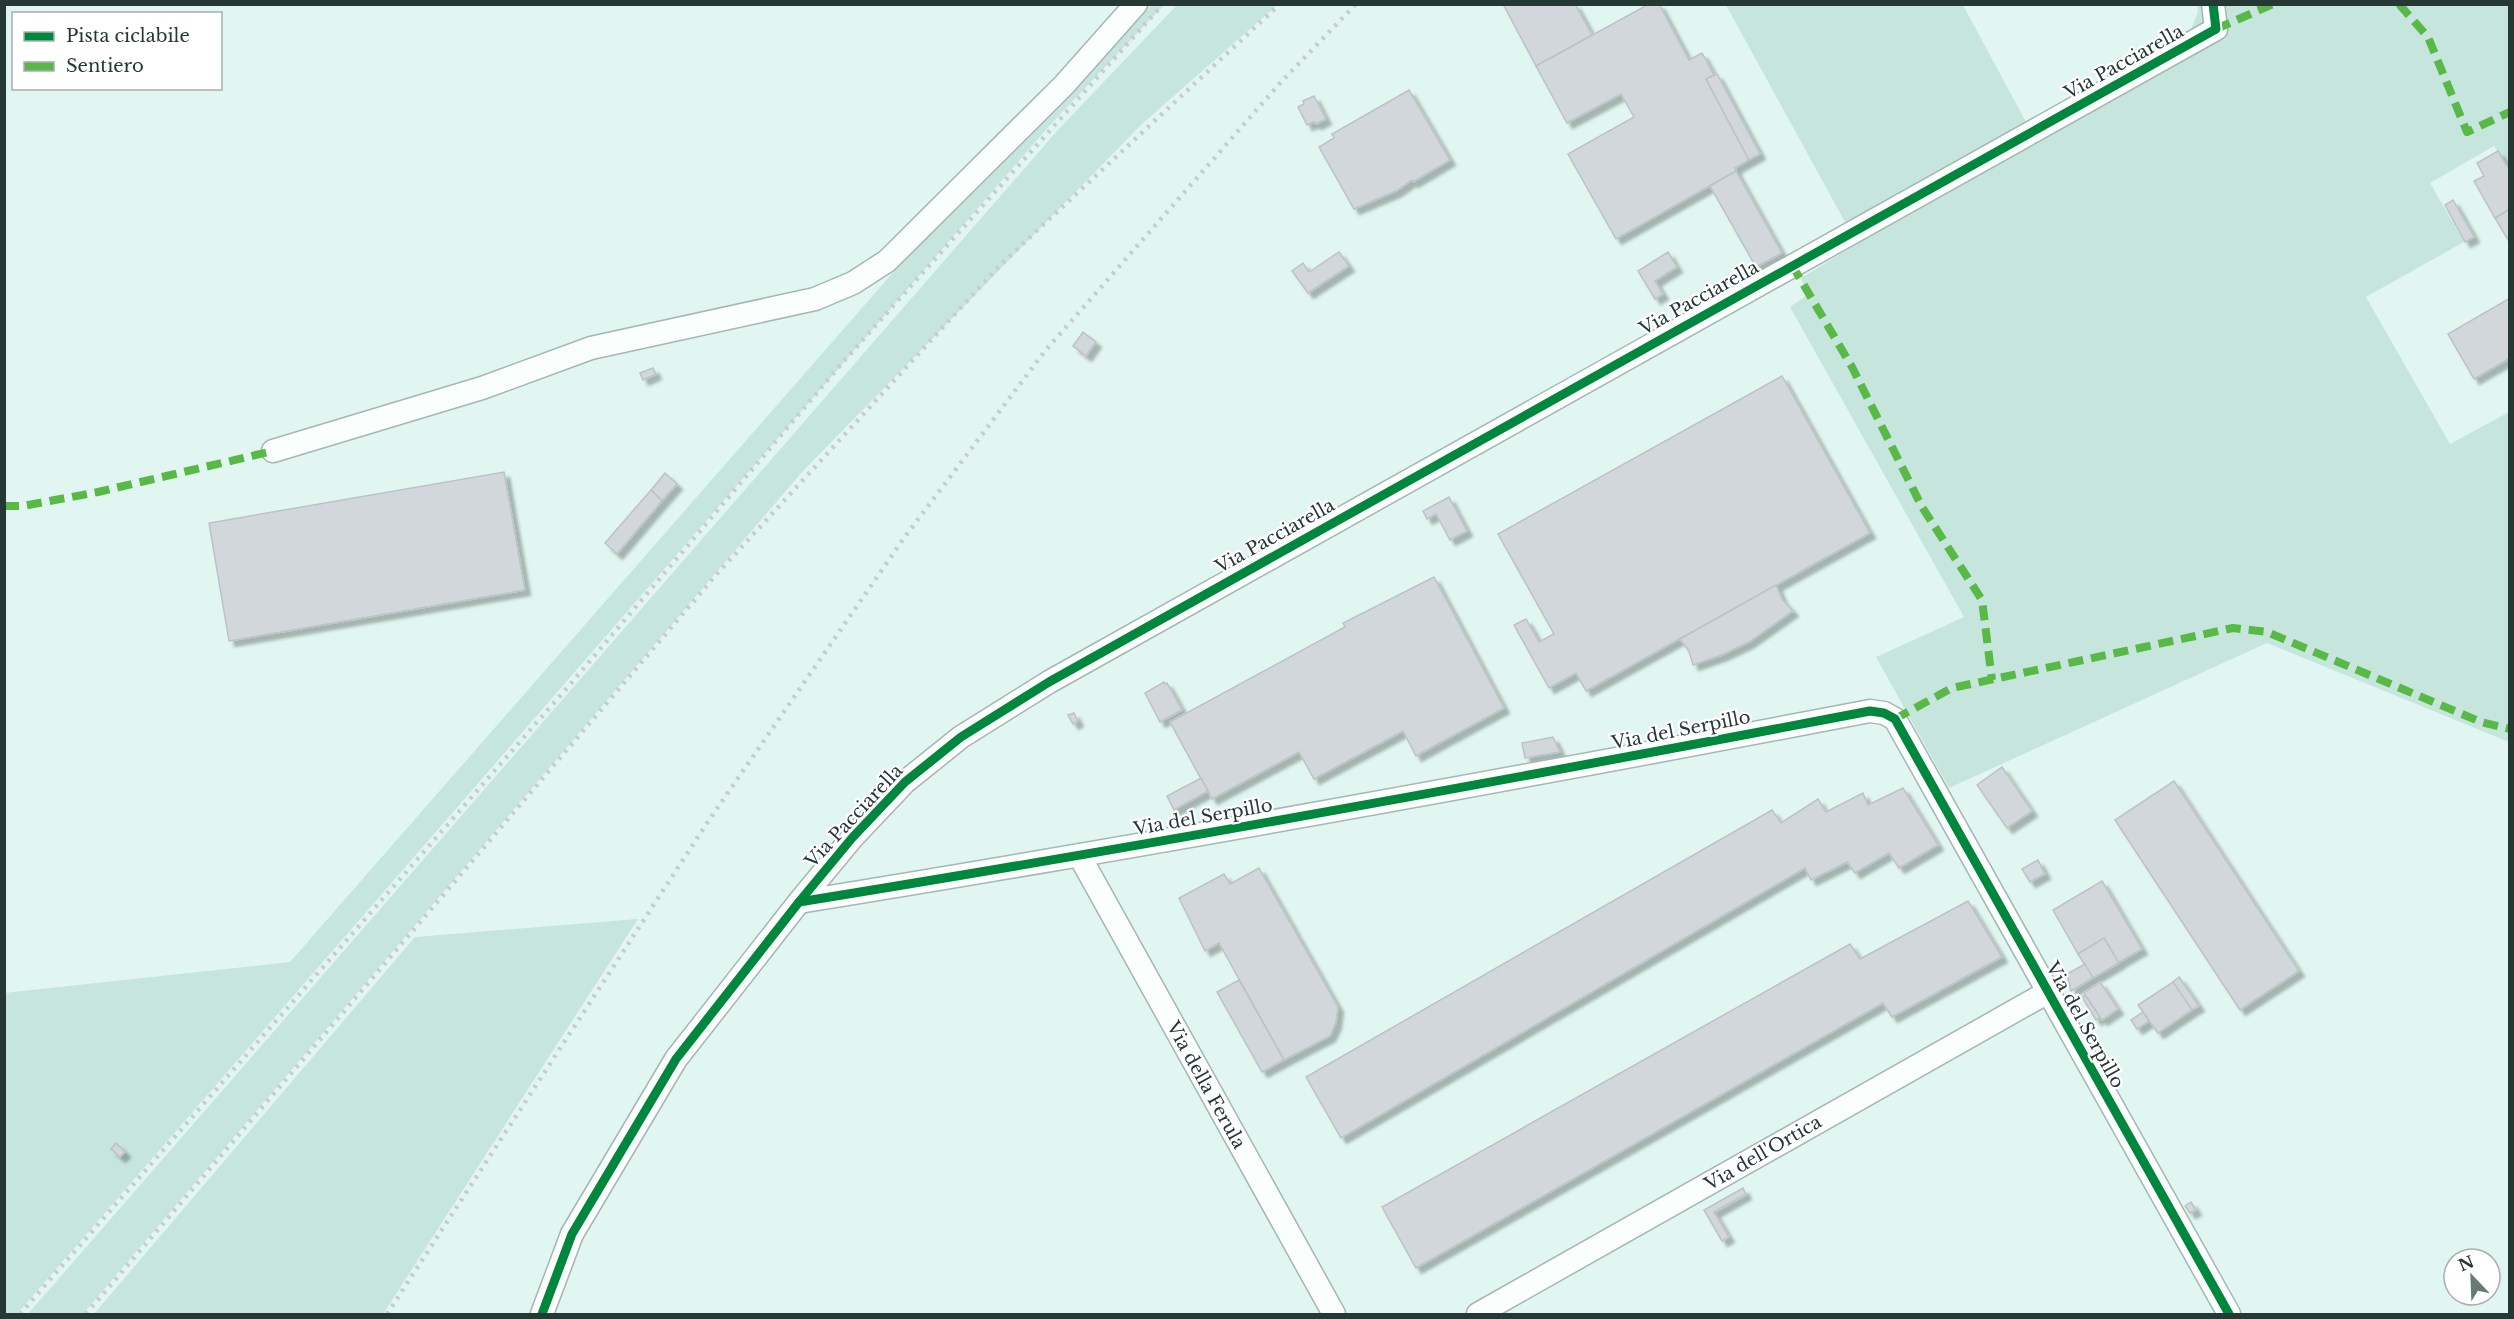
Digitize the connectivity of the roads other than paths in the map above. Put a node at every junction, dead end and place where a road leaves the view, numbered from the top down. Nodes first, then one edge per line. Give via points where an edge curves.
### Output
1 (1136, 4) edge
2 (2213, 4) edge
3 (273, 451) dead end
4 (1079, 855) junction
5 (798, 902) junction
6 (2048, 992) junction
7 (542, 1314) edge
8 (1334, 1314) edge
9 (1478, 1314) edge
10 (2229, 1314) edge

1 - 3 street via 1064,86 887,261 853,283 814,299 591,348 483,388
2 - 5 street, Via Pacciarella via 2216,29 1080,664 961,737 905,782
4 - 5 street, Via del Serpillo
4 - 6 street, Via del Serpillo via 1506,781 1870,711 1895,719
4 - 8 street, Via della Ferula
5 - 7 street, Via Pacciarella via 676,1059 572,1234
6 - 9 street, Via dell'Ortica
6 - 10 street, Via del Serpillo

